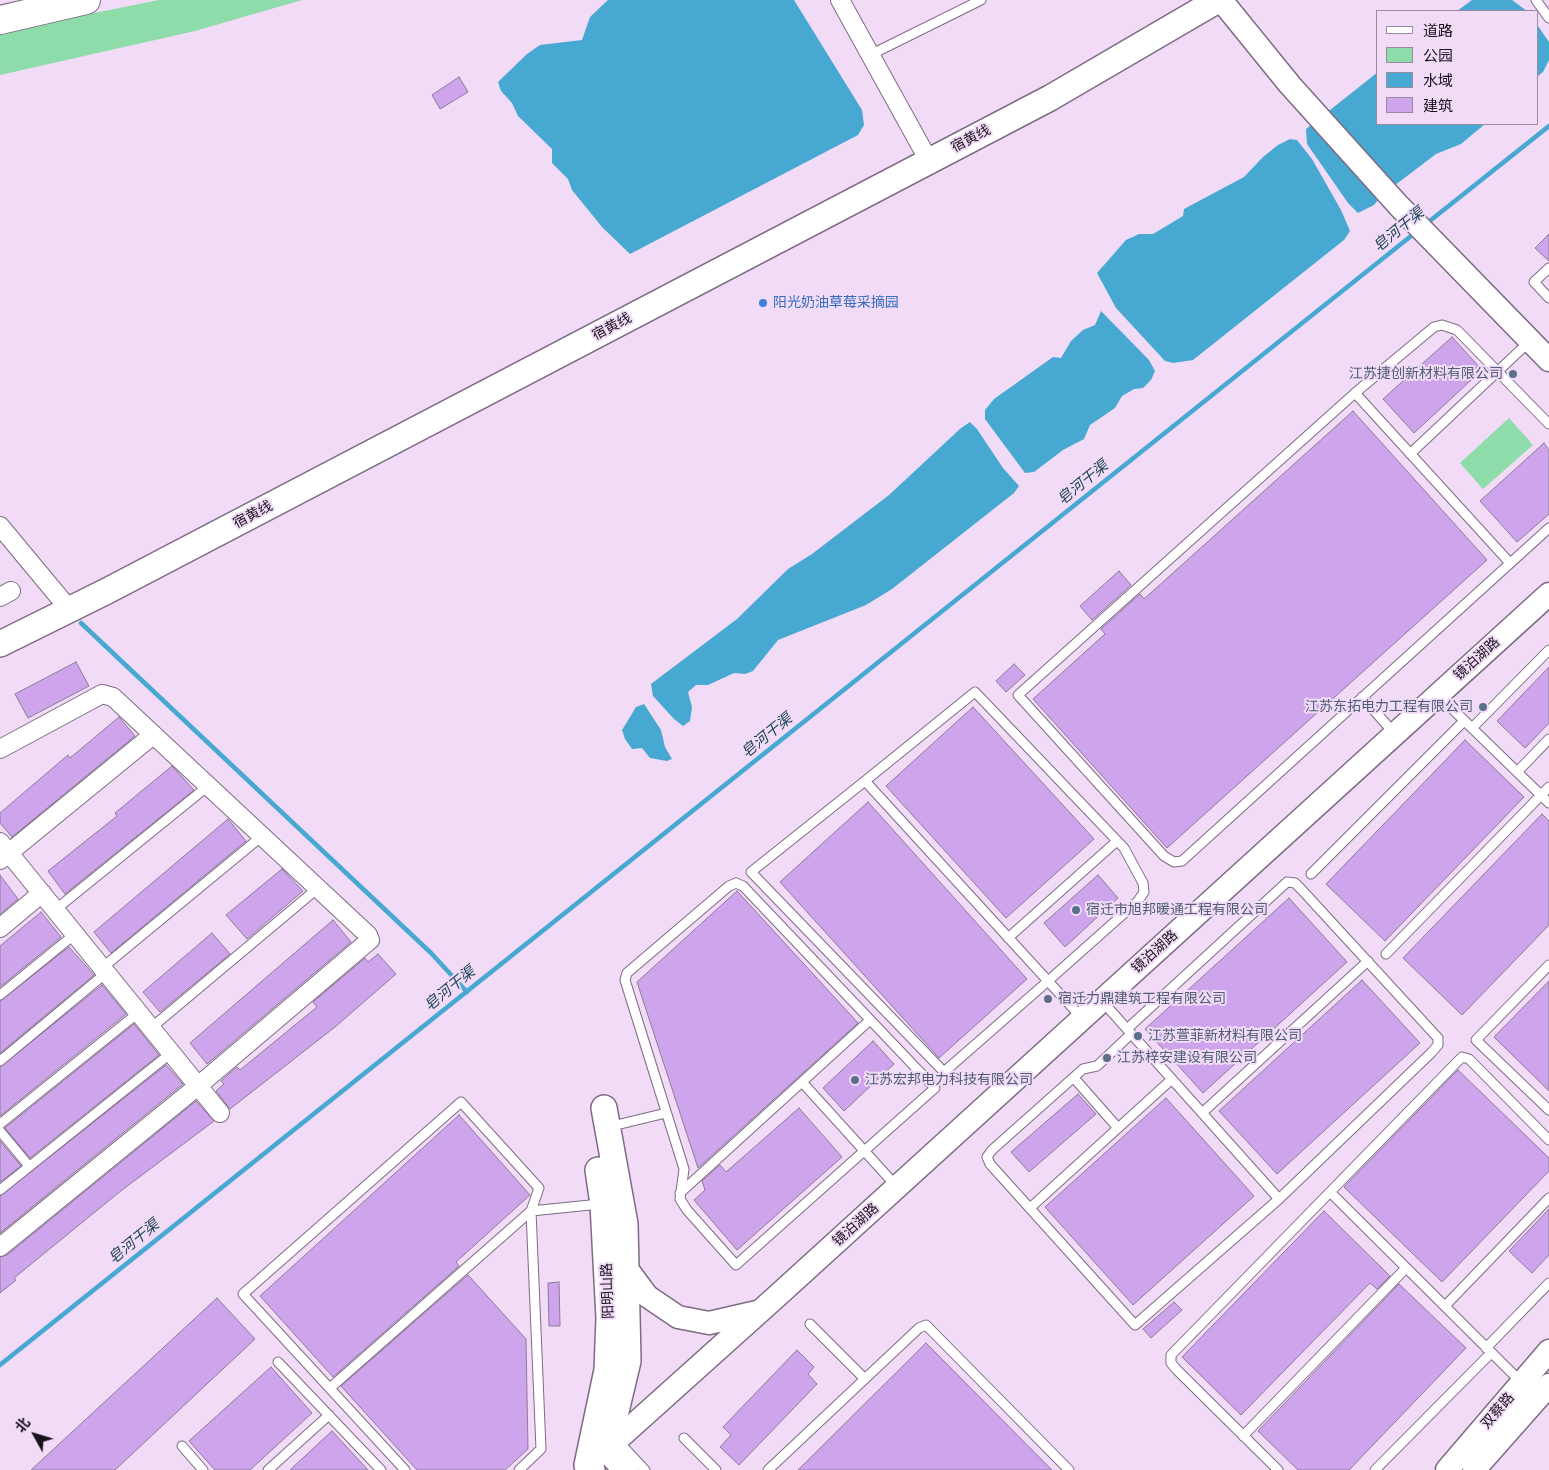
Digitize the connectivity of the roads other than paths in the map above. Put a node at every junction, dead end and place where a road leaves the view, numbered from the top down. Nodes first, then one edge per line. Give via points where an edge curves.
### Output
1 (86, 0) edge
2 (840, 0) edge
3 (981, 0) edge
4 (1219, 0) edge
5 (1536, 0) edge
6 (1549, 18) edge
7 (0, 20) edge
8 (870, 55) junction
9 (929, 161) junction
10 (1549, 268) edge
11 (1549, 298) edge
12 (1530, 341) junction
13 (1549, 360) edge
14 (1498, 370) junction
15 (1355, 394) junction
16 (1549, 424) edge
17 (1410, 454) junction
18 (0, 526) edge
19 (1549, 528) edge
20 (1510, 563) junction
21 (1549, 594) edge
22 (69, 609) junction
23 (0, 644) edge
24 (1548, 652) edge
25 (1438, 695) junction
26 (1362, 698) junction
27 (1464, 721) junction
28 (1472, 728) junction
29 (1395, 734) junction
30 (154, 735) junction
31 (1549, 738) edge
32 (0, 748) edge
33 (1517, 772) junction
34 (865, 781) junction
35 (208, 786) junction
36 (1549, 787) edge
37 (1541, 795) junction
38 (1549, 803) edge
39 (262, 836) junction
40 (1117, 841) junction
41 (3, 852) edge
42 (1310, 874) dead end
43 (318, 888) junction
44 (42, 893) junction
45 (55, 910) junction
46 (0, 928) edge
47 (75, 934) junction
48 (1008, 938) junction
49 (1386, 954) dead end
50 (1368, 961) junction
51 (1549, 965) edge
52 (104, 971) junction
53 (1048, 981) junction
54 (0, 995) edge
55 (1102, 1001) junction
56 (138, 1013) junction
57 (1082, 1019) junction
58 (870, 1020) junction
59 (151, 1028) junction
60 (1129, 1032) junction
61 (171, 1053) junction
62 (0, 1061) edge
63 (1074, 1078) junction
64 (1172, 1080) junction
65 (802, 1082) junction
66 (198, 1086) junction
67 (1549, 1110) edge
68 (220, 1113) dead end
69 (666, 1113) junction
70 (1202, 1113) junction
71 (600, 1117) joint
72 (0, 1124) edge
73 (1118, 1128) junction
74 (0, 1131) edge
75 (1549, 1140) edge
76 (865, 1151) junction
77 (29, 1166) junction
78 (898, 1187) junction
79 (0, 1190) edge
80 (1330, 1192) junction
81 (680, 1193) junction
82 (1549, 1198) edge
83 (1279, 1199) junction
84 (612, 1203) junction
85 (1030, 1208) junction
86 (530, 1211) junction
87 (0, 1247) edge
88 (1406, 1268) junction
89 (627, 1269) junction
90 (1549, 1283) edge
91 (1445, 1306) junction
92 (762, 1310) junction
93 (810, 1324) dead end
94 (1489, 1350) junction
95 (1549, 1351) edge
96 (278, 1362) dead end
97 (865, 1379) junction
98 (1522, 1383) junction
99 (1549, 1385) edge
100 (330, 1388) junction
101 (328, 1415) junction
102 (1243, 1436) junction
103 (684, 1438) dead end
104 (612, 1445) junction
105 (182, 1446) dead end
106 (587, 1468) edge
107 (203, 1470) edge
108 (268, 1470) edge
109 (381, 1470) edge
110 (405, 1470) edge
111 (519, 1470) edge
112 (626, 1470) edge
113 (645, 1470) edge
114 (716, 1470) edge
115 (768, 1470) edge
116 (1070, 1470) edge
117 (1278, 1470) edge
118 (1375, 1470) edge
119 (1447, 1470) edge
120 (1474, 1470) edge

1 - 7 main road
2 - 8 street
3 - 8 lane
4 - 9 main road, 宿黄线 via 1050,98
4 - 12 street via 1399,206
5 - 6 lane
8 - 9 street
9 - 22 main road, 宿黄线
10 - 11 lane via 1534,282
12 - 13 street
12 - 14 lane
14 - 15 lane via 1457,330 1442,325 1434,327
14 - 16 lane
14 - 17 lane
15 - 17 lane
15 - 26 lane via 1018,694 1164,856 1174,862 1182,861
17 - 20 lane
18 - 22 street
19 - 20 lane
20 - 26 lane
21 - 25 street, 镜泊湖路
22 - 23 main road, 宿黄线
24 - 28 lane
25 - 27 lane
25 - 29 street, 镜泊湖路
26 - 29 lane
27 - 28 lane
27 - 42 lane
28 - 33 lane
29 - 55 street, 镜泊湖路
30 - 32 street via 113,697 102,694
30 - 35 street
30 - 41 street
31 - 33 lane
33 - 37 lane
34 - 40 lane via 974,692
34 - 48 lane
34 - 53 lane via 751,872 944,1072
35 - 39 street
35 - 45 lane
36 - 37 lane
37 - 38 lane
37 - 49 lane
39 - 43 street
39 - 52 lane
40 - 48 lane
40 - 53 lane via 1139,873 1144,892 1138,901
41 - 44 street
43 - 59 lane
43 - 66 street via 370,940
44 - 45 street
44 - 46 street
45 - 47 street
47 - 52 street
47 - 54 lane
48 - 53 lane
50 - 60 lane via 1295,883 1287,882
50 - 70 lane
50 - 83 lane via 1431,1028 1438,1038 1438,1045
51 - 67 lane via 1476,1040
52 - 56 street
52 - 62 lane
53 - 57 lane
55 - 57 street, 镜泊湖路
55 - 60 lane
56 - 59 street
56 - 72 lane
57 - 78 street, 镜泊湖路
58 - 65 lane
58 - 69 lane via 743,886 736,883 729,886 627,974 625,980
58 - 76 lane via 935,1088
59 - 61 street
60 - 63 lane via 1096,1066 1083,1069
60 - 64 lane
61 - 66 street
61 - 77 lane
63 - 73 lane
63 - 85 lane via 992,1150 987,1158
64 - 70 lane
64 - 73 lane
65 - 76 lane
65 - 81 lane
66 - 68 street
66 - 87 street
69 - 71 lane
69 - 81 lane via 684,1170
70 - 83 lane
71 - 84 main road, 阳明山路
73 - 85 lane
74 - 77 lane
75 - 80 lane via 1469,1059 1462,1057
76 - 78 lane
76 - 81 lane via 736,1265 687,1210
77 - 79 lane
78 - 92 street, 镜泊湖路
80 - 88 lane
80 - 102 lane via 1171,1355 1171,1363 1177,1370
82 - 91 lane
83 - 85 lane via 1135,1325
84 - 86 lane
84 - 89 main road, 阳明山路 via 625,1224
84 - 106 main road, 阳明山路 via 607,1370
86 - 100 lane
86 - 100 lane via 539,1188 461,1102 243,1294
86 - 111 lane via 541,1449
88 - 91 lane
88 - 102 lane
89 - 92 street via 647,1296 678,1317 709,1323
89 - 104 main road, 阳明山路 via 628,1360
90 - 94 lane
91 - 94 lane
92 - 104 street, 镜泊湖路
93 - 97 lane
94 - 98 lane
94 - 118 lane
95 - 98 street, 双蔡路
96 - 101 lane
97 - 115 lane
97 - 116 lane via 926,1325
98 - 119 street, 双蔡路
99 - 120 street, 双蔡路
100 - 110 lane
101 - 108 lane
101 - 109 lane
102 - 117 lane
103 - 114 lane
104 - 106 street, 镜泊湖路
104 - 112 main road
104 - 113 lane
105 - 107 lane

